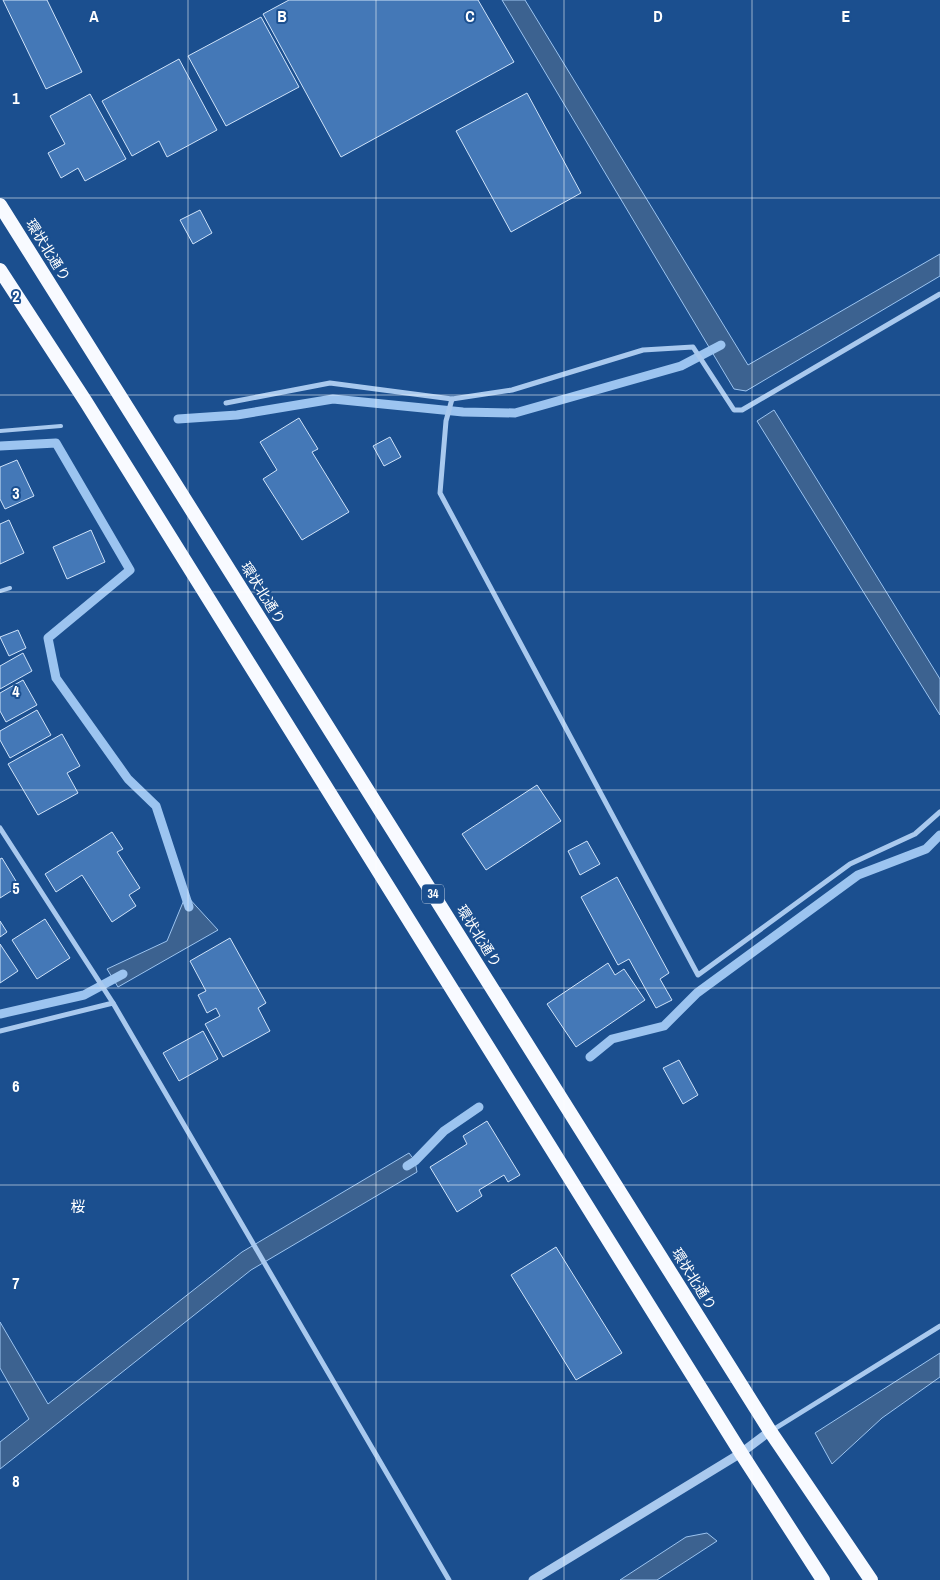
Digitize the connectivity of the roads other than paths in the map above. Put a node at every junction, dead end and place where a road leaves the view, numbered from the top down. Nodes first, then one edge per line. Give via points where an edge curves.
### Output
1 (0, 205) edge
2 (0, 270) edge
3 (940, 294) edge
4 (452, 399) junction
5 (226, 403) dead end
6 (61, 426) dead end
7 (0, 431) edge
8 (10, 588) dead end
9 (0, 591) edge
10 (940, 812) edge
11 (0, 828) edge
12 (113, 1003) junction
13 (0, 1030) edge
14 (940, 1326) edge
15 (770, 1431) junction
16 (741, 1453) junction
17 (449, 1580) edge
18 (533, 1580) edge
19 (824, 1580) edge
20 (871, 1580) edge

1 - 15 highway, 環状北通り / 34
2 - 16 highway, 34 via 91,410
3 - 4 street via 742,410 734,410 693,347 643,350 512,390
4 - 5 street via 330,383
4 - 10 street via 446,421 440,493 698,975 850,864 915,834
6 - 7 lane
8 - 9 lane
11 - 12 street
12 - 13 street
12 - 17 street
14 - 15 street
15 - 16 street
15 - 20 highway, 環状北通り / 34
16 - 18 street
16 - 19 highway, 34

